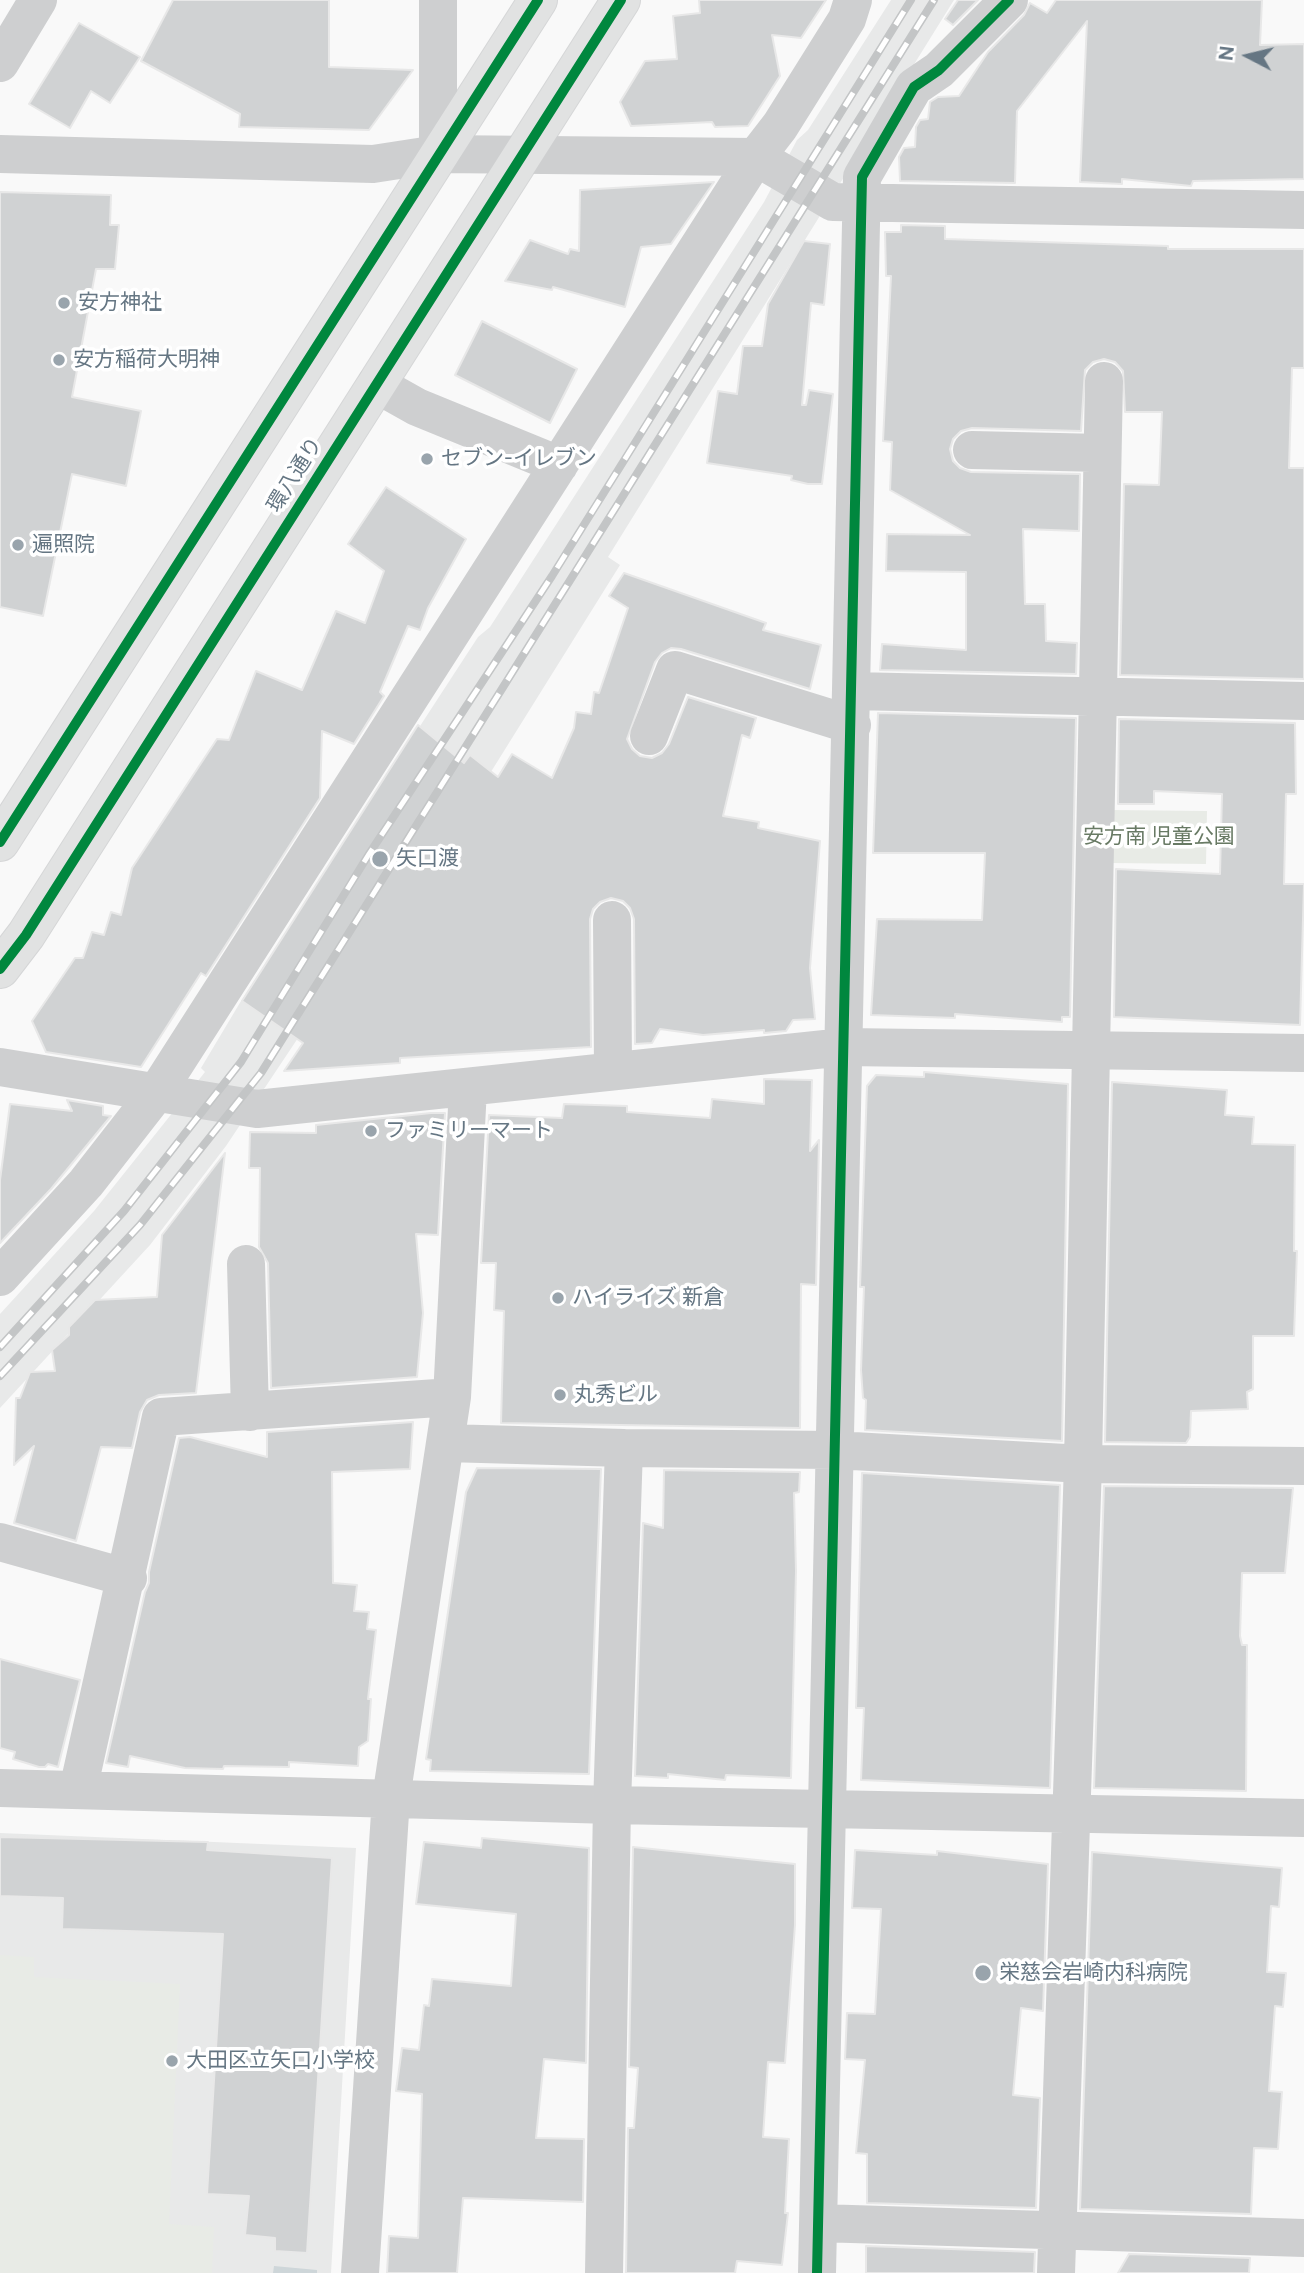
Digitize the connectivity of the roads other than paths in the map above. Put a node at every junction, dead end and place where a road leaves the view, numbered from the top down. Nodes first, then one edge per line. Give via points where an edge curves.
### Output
1 (38, 0) edge
2 (438, 0) edge
3 (538, 0) edge
4 (621, 0) edge
5 (853, 0) edge
6 (1009, 0) edge
7 (0, 63) edge
8 (0, 154) edge
9 (438, 154) junction
10 (522, 154) junction
11 (757, 157) junction
12 (863, 204) junction
13 (1304, 210) edge
14 (1104, 381) dead end
15 (376, 384) junction
16 (972, 450) dead end
17 (1102, 453) junction
18 (559, 465) junction
19 (1099, 699) junction
20 (1304, 701) edge
21 (852, 708) junction
22 (649, 736) dead end
23 (0, 842) edge
24 (612, 920) dead end
25 (0, 969) edge
26 (844, 1047) junction
27 (1088, 1052) junction
28 (1304, 1054) edge
29 (0, 1067) edge
30 (613, 1071) junction
31 (468, 1088) junction
32 (157, 1092) junction
33 (246, 1264) dead end
34 (0, 1277) edge
35 (452, 1397) junction
36 (250, 1412) junction
37 (446, 1443) junction
38 (624, 1448) junction
39 (835, 1450) junction
40 (1083, 1464) junction
41 (1304, 1466) edge
42 (0, 1542) edge
43 (128, 1577) junction
44 (0, 1788) edge
45 (78, 1790) junction
46 (391, 1798) junction
47 (612, 1805) junction
48 (827, 1807) junction
49 (1070, 1812) junction
50 (1304, 1818) edge
51 (818, 2223) junction
52 (1058, 2230) junction
53 (1304, 2238) edge
54 (360, 2273) edge
55 (604, 2273) edge
56 (817, 2273) edge
57 (1056, 2273) edge

1 - 7 street
2 - 9 street
3 - 9 main road
4 - 10 main road, 環八通り
5 - 11 street via 847,19
6 - 12 street via 939,70 914,87 862,177
8 - 9 street via 373,164
9 - 10 street
9 - 23 main road
10 - 11 street
10 - 15 main road, 環八通り
11 - 12 street via 833,202
11 - 18 street
12 - 13 street
12 - 21 street
14 - 17 street
15 - 18 street via 418,407
15 - 25 main road, 環八通り
16 - 17 street
17 - 19 street
18 - 32 street
19 - 20 street
19 - 21 street
19 - 27 street
21 - 22 street via 675,670
21 - 26 street
24 - 30 street
26 - 27 street
26 - 30 street
26 - 39 street
27 - 28 street
27 - 40 street
29 - 32 street
30 - 31 street
31 - 32 street via 257,1109
31 - 35 street
32 - 34 street via 86,1183
33 - 36 street
35 - 36 street
35 - 37 street
36 - 43 street via 161,1417
37 - 38 street
37 - 46 street
38 - 39 street
38 - 47 street
39 - 40 street
39 - 48 street
40 - 41 street
40 - 49 street
42 - 43 street
43 - 45 street
44 - 45 street
45 - 46 street
46 - 47 street
46 - 54 street
47 - 48 street
47 - 55 street
48 - 49 street
48 - 51 street
49 - 50 street
49 - 52 street
51 - 52 street
51 - 56 street
52 - 53 street
52 - 57 street

